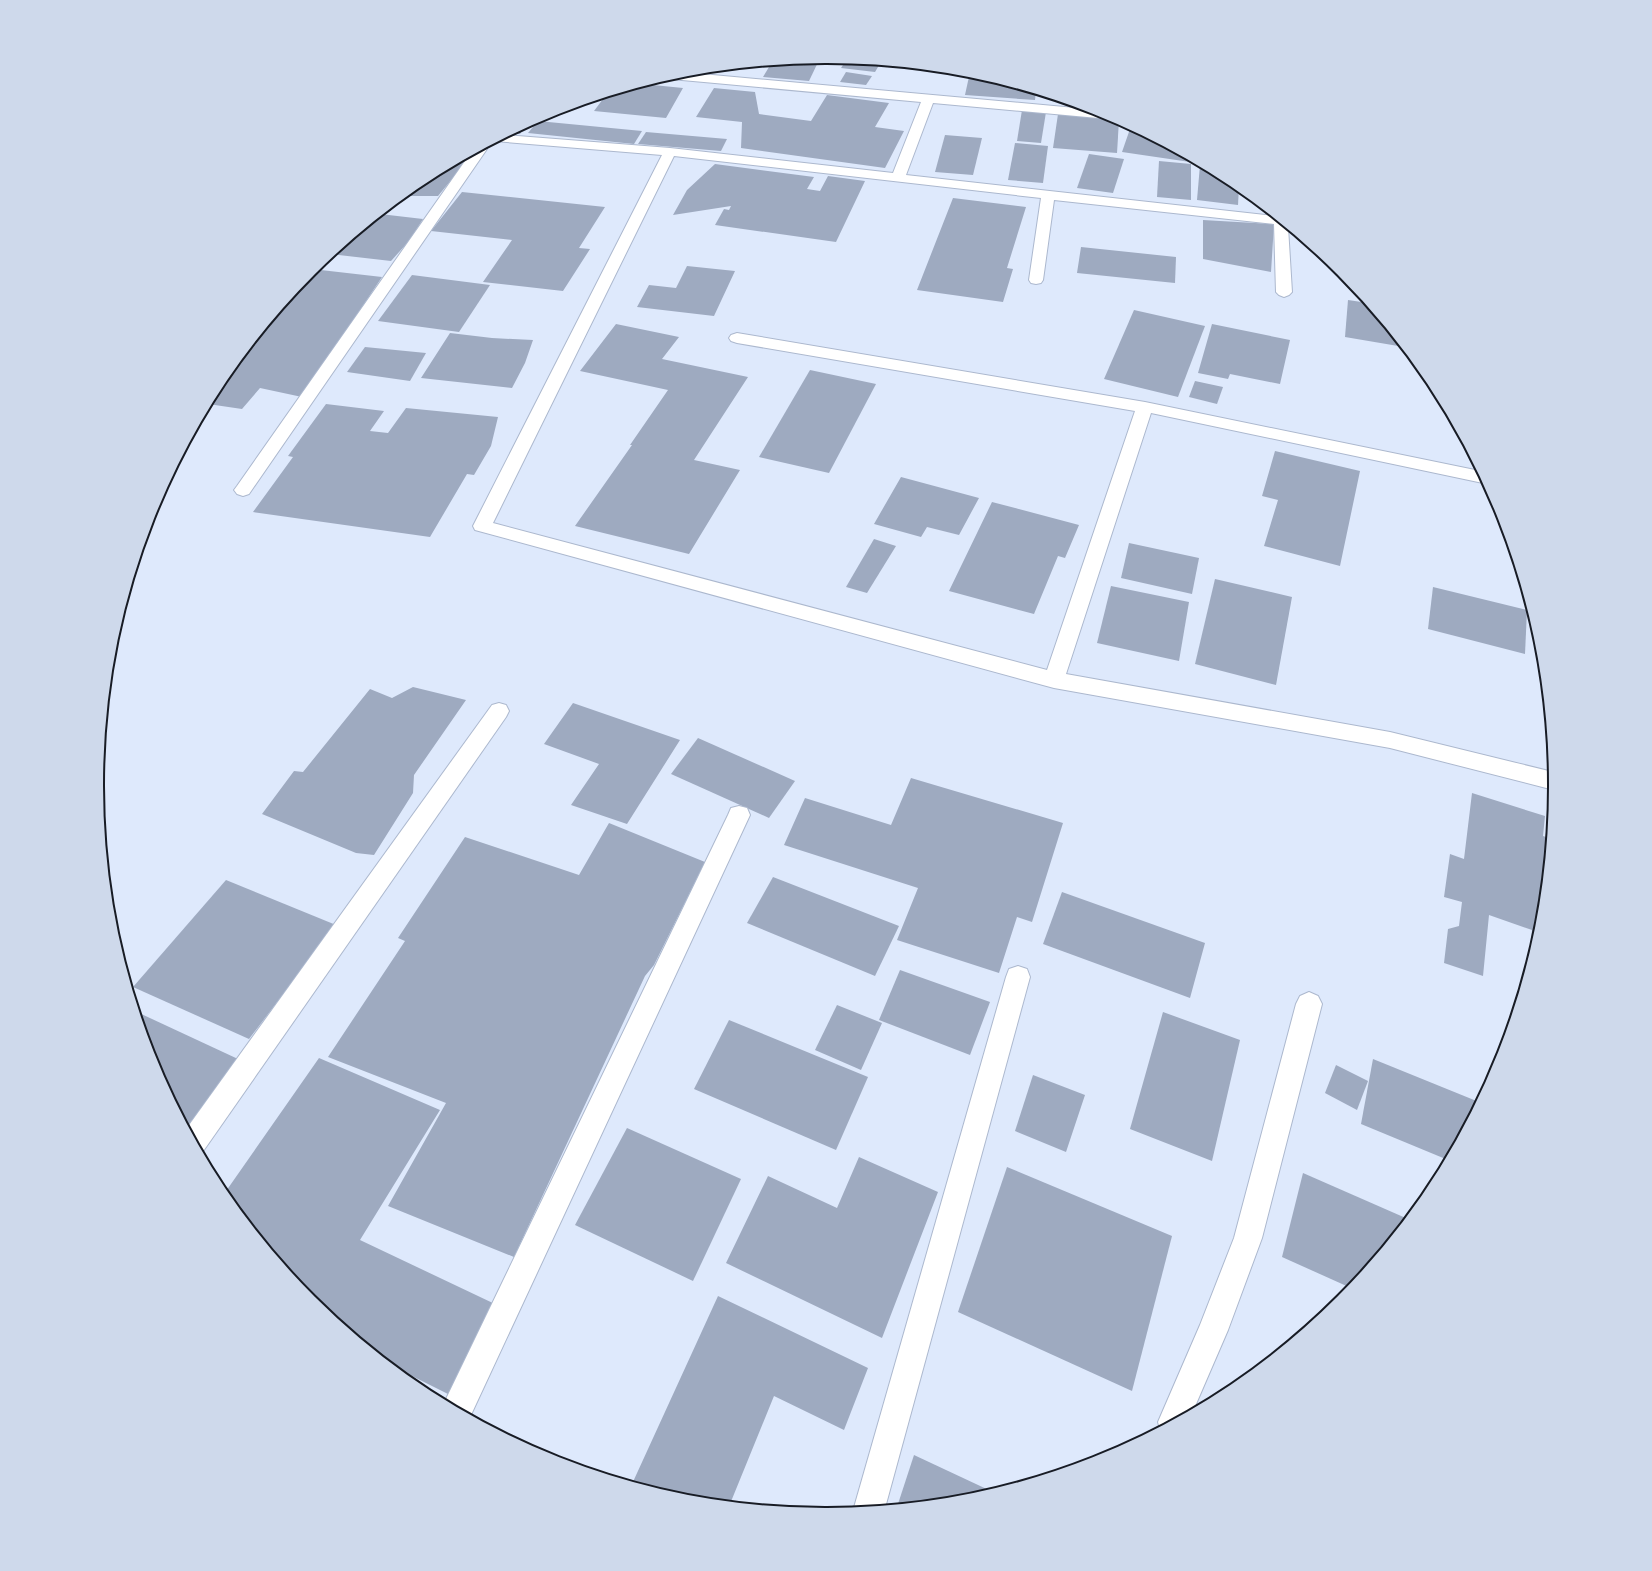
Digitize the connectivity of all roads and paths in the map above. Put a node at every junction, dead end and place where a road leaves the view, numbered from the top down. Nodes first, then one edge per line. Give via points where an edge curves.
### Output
1 (691, 77) edge
2 (928, 99) junction
3 (1086, 113) edge
4 (506, 139) edge
5 (670, 152) junction
6 (476, 155) edge
7 (898, 178) junction
8 (1048, 195) junction
9 (1274, 220) edge
10 (1281, 226) edge
11 (1036, 280) dead end
12 (1284, 292) dead end
13 (737, 338) dead end
14 (1145, 407) junction
15 (1478, 476) edge
16 (243, 490) dead end
17 (1054, 680) junction
18 (499, 711) dead end
19 (1548, 779) edge
20 (739, 815) dead end
21 (1018, 977) dead end
22 (1309, 1004) dead end
23 (196, 1138) edge
24 (459, 1406) edge
25 (1175, 1416) edge
26 (869, 1505) edge

1 - 2 street
2 - 3 street
2 - 7 street
4 - 5 street
5 - 7 street
5 - 17 street via 482,526
6 - 16 street
7 - 8 street
8 - 9 street
8 - 11 street
10 - 12 street
13 - 14 street
14 - 15 street
14 - 17 street
17 - 19 street via 1390,740
18 - 23 street
20 - 24 street
21 - 26 street
22 - 25 street via 1248,1238 1213,1330

